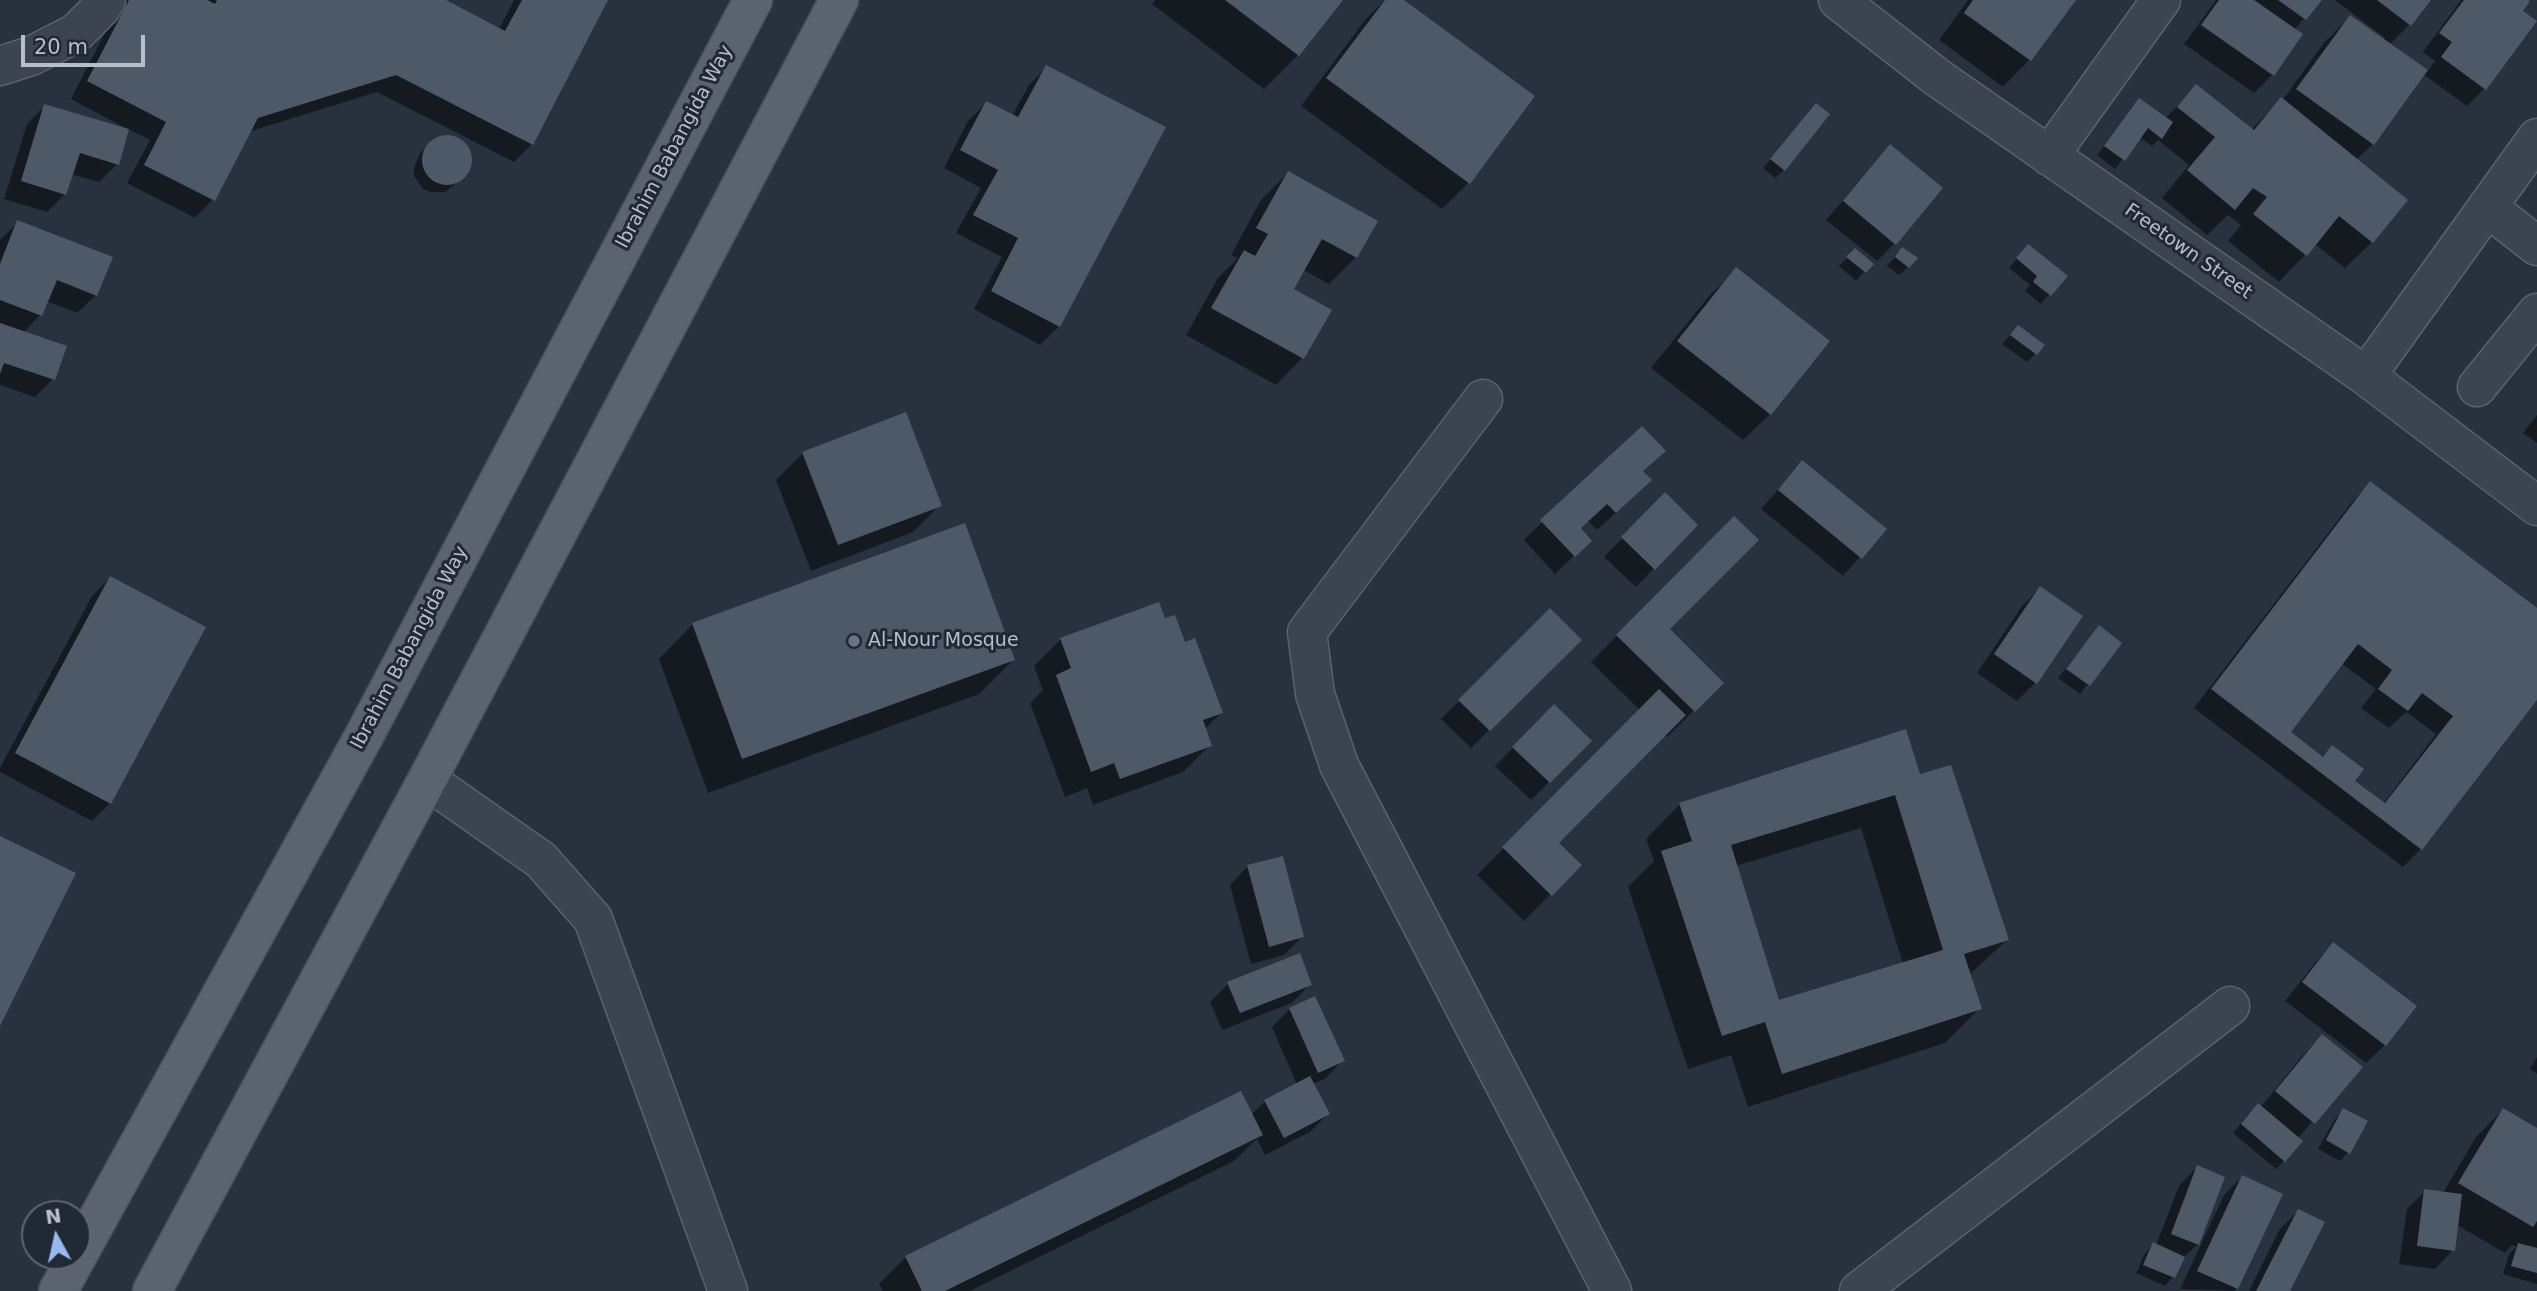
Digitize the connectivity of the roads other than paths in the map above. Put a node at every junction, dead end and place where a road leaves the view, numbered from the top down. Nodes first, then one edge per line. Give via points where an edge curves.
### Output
1 (106, 0) edge
2 (753, 0) edge
3 (839, 0) edge
4 (1838, 0) edge
5 (2161, 0) edge
6 (0, 66) edge
7 (2537, 138) edge
8 (2049, 156) junction
9 (2487, 207) junction
10 (2537, 246) edge
11 (2537, 313) edge
12 (2366, 376) junction
13 (2477, 387) dead end
14 (1483, 399) dead end
15 (2537, 506) edge
16 (426, 780) junction
17 (2230, 1006) dead end
18 (58, 1291) edge
19 (152, 1291) edge
20 (728, 1291) edge
21 (1612, 1291) edge
22 (1859, 1291) edge

1 - 6 street via 76,33
2 - 18 main road, Ibrahim Babangida Way via 364,736
3 - 16 main road
4 - 8 street, Freetown Street
5 - 8 street
7 - 9 street
8 - 12 street, Freetown Street
9 - 10 street
9 - 12 street
11 - 13 street
12 - 15 street, Freetown Street
14 - 21 street via 1307,632 1315,694 1339,765
16 - 19 main road
16 - 20 street via 541,860 593,919
17 - 22 street

